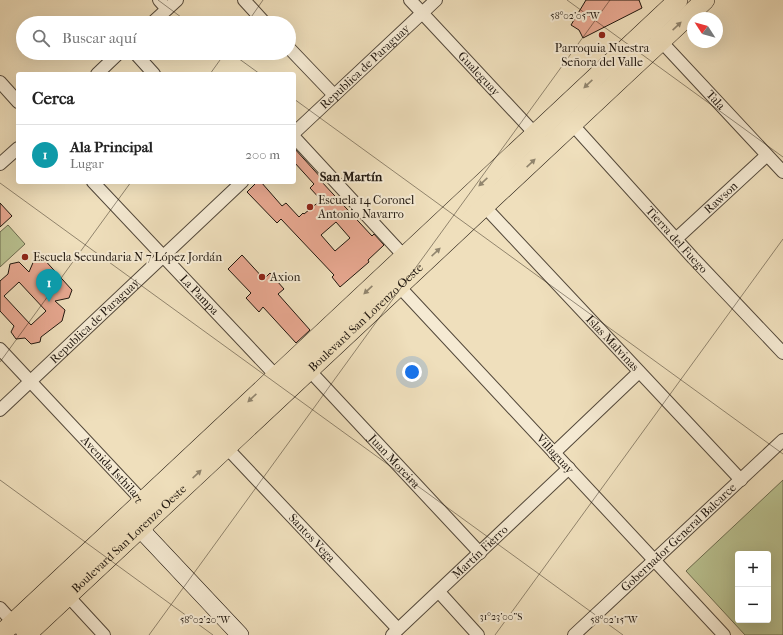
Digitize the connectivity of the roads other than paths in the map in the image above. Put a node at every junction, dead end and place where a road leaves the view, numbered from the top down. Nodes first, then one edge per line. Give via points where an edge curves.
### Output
1 (159, 0) edge
2 (177, 0) edge
3 (244, 0) edge
4 (410, 0) edge
5 (436, 0) edge
6 (705, 0) edge
7 (670, 2) edge
8 (167, 9) junction
9 (422, 13) junction
10 (160, 16) edge
11 (259, 16) edge
12 (654, 35) junction
13 (296, 55) edge
14 (112, 60) edge
15 (141, 60) edge
16 (99, 72) edge
17 (152, 72) edge
18 (0, 82) edge
19 (334, 95) junction
20 (16, 100) edge
21 (572, 124) junction
22 (296, 131) edge
23 (296, 139) edge
24 (541, 141) junction
25 (16, 150) edge
26 (766, 156) junction
27 (0, 164) edge
28 (783, 172) edge
29 (95, 184) edge
30 (240, 184) edge
31 (484, 206) junction
32 (676, 239) junction
33 (404, 256) junction
34 (163, 257) junction
35 (392, 280) junction
36 (0, 348) edge
37 (783, 353) edge
38 (308, 370) junction
39 (639, 372) junction
40 (276, 376) junction
41 (30, 381) junction
42 (289, 389) junction
43 (0, 410) edge
44 (783, 440) edge
45 (226, 447) junction
46 (554, 453) junction
47 (568, 468) junction
48 (741, 480) junction
49 (140, 503) junction
50 (143, 526) junction
51 (480, 552) junction
52 (655, 560) junction
53 (439, 592) junction
54 (68, 596) junction
55 (0, 608) edge
56 (16, 632) edge
57 (395, 632) edge
58 (104, 635) edge
59 (240, 635) edge
60 (478, 635) edge
61 (574, 635) edge
62 (724, 635) edge

1 - 8 street
2 - 8 street
3 - 11 street
4 - 9 street, Gualeguay
5 - 9 street, Republica de Paraguay
12 -> 6 main road, Boulevard San Lorenzo Oeste
7 - 12 main road, Boulevard San Lorenzo Oeste
8 - 10 street
9 - 19 street, Republica de Paraguay
9 - 24 street, Gualeguay
12 - 21 main road, Boulevard San Lorenzo Oeste
12 -> 24 main road, Boulevard San Lorenzo Oeste
12 - 26 street, Tala
13 - 19 street
14 - 16 street
15 - 17 street
18 - 20 street
19 - 22 street, Republica de Paraguay
21 - 24 main road, Boulevard San Lorenzo Oeste
21 - 32 street, Tierra del Fuego
23 - 33 street
31 -> 24 main road, Boulevard San Lorenzo Oeste
24 -> 33 main road, Boulevard San Lorenzo Oeste
25 - 27 street
26 - 28 street, Tala
26 - 32 street, Rawson
29 - 34 street, La Pampa
30 - 34 street, Republica de Paraguay
35 -> 31 main road, Boulevard San Lorenzo Oeste
31 - 39 street, Islas Malvinas
32 - 37 street, Tierra del Fuego
33 - 35 main road, Boulevard San Lorenzo Oeste
34 - 40 street, La Pampa
34 - 41 street, Republica de Paraguay
35 - 38 main road, Boulevard San Lorenzo Oeste
35 -> 40 main road, Boulevard San Lorenzo Oeste
35 - 46 street, Villaguay
36 - 41 street, Avenida Isthilart
38 - 42 main road, Boulevard San Lorenzo Oeste
38 - 51 street, Juan Moreira
39 - 46 street
39 - 48 street, Islas Malvinas
40 - 42 street, La Pampa
40 -> 49 main road, Boulevard San Lorenzo Oeste
41 - 43 street, Republica de Paraguay
41 - 49 street, Avenida Isthilart via 136,494
42 - 45 main road, Boulevard San Lorenzo Oeste
44 - 48 street, Gobernador General Balcarce
50 -> 45 main road, Boulevard San Lorenzo Oeste
45 - 57 street, Santos Vega
46 - 47 street, Villaguay
47 - 51 street, Martín Fierro
47 - 52 street, Villaguay
48 - 52 street, Gobernador General Balcarce
49 - 50 street, Avenida Isthilart
49 - 56 main road, Boulevard San Lorenzo Oeste
50 - 54 main road, Boulevard San Lorenzo Oeste
50 - 59 street, Avenida Isthilart via 145,534
51 - 53 street, Martín Fierro
52 - 61 street, Gobernador General Balcarce
52 - 62 street, Villaguay
53 - 57 street, Martín Fierro
53 - 60 street
54 - 56 main road, Boulevard San Lorenzo Oeste
54 - 58 street
55 - 56 street

